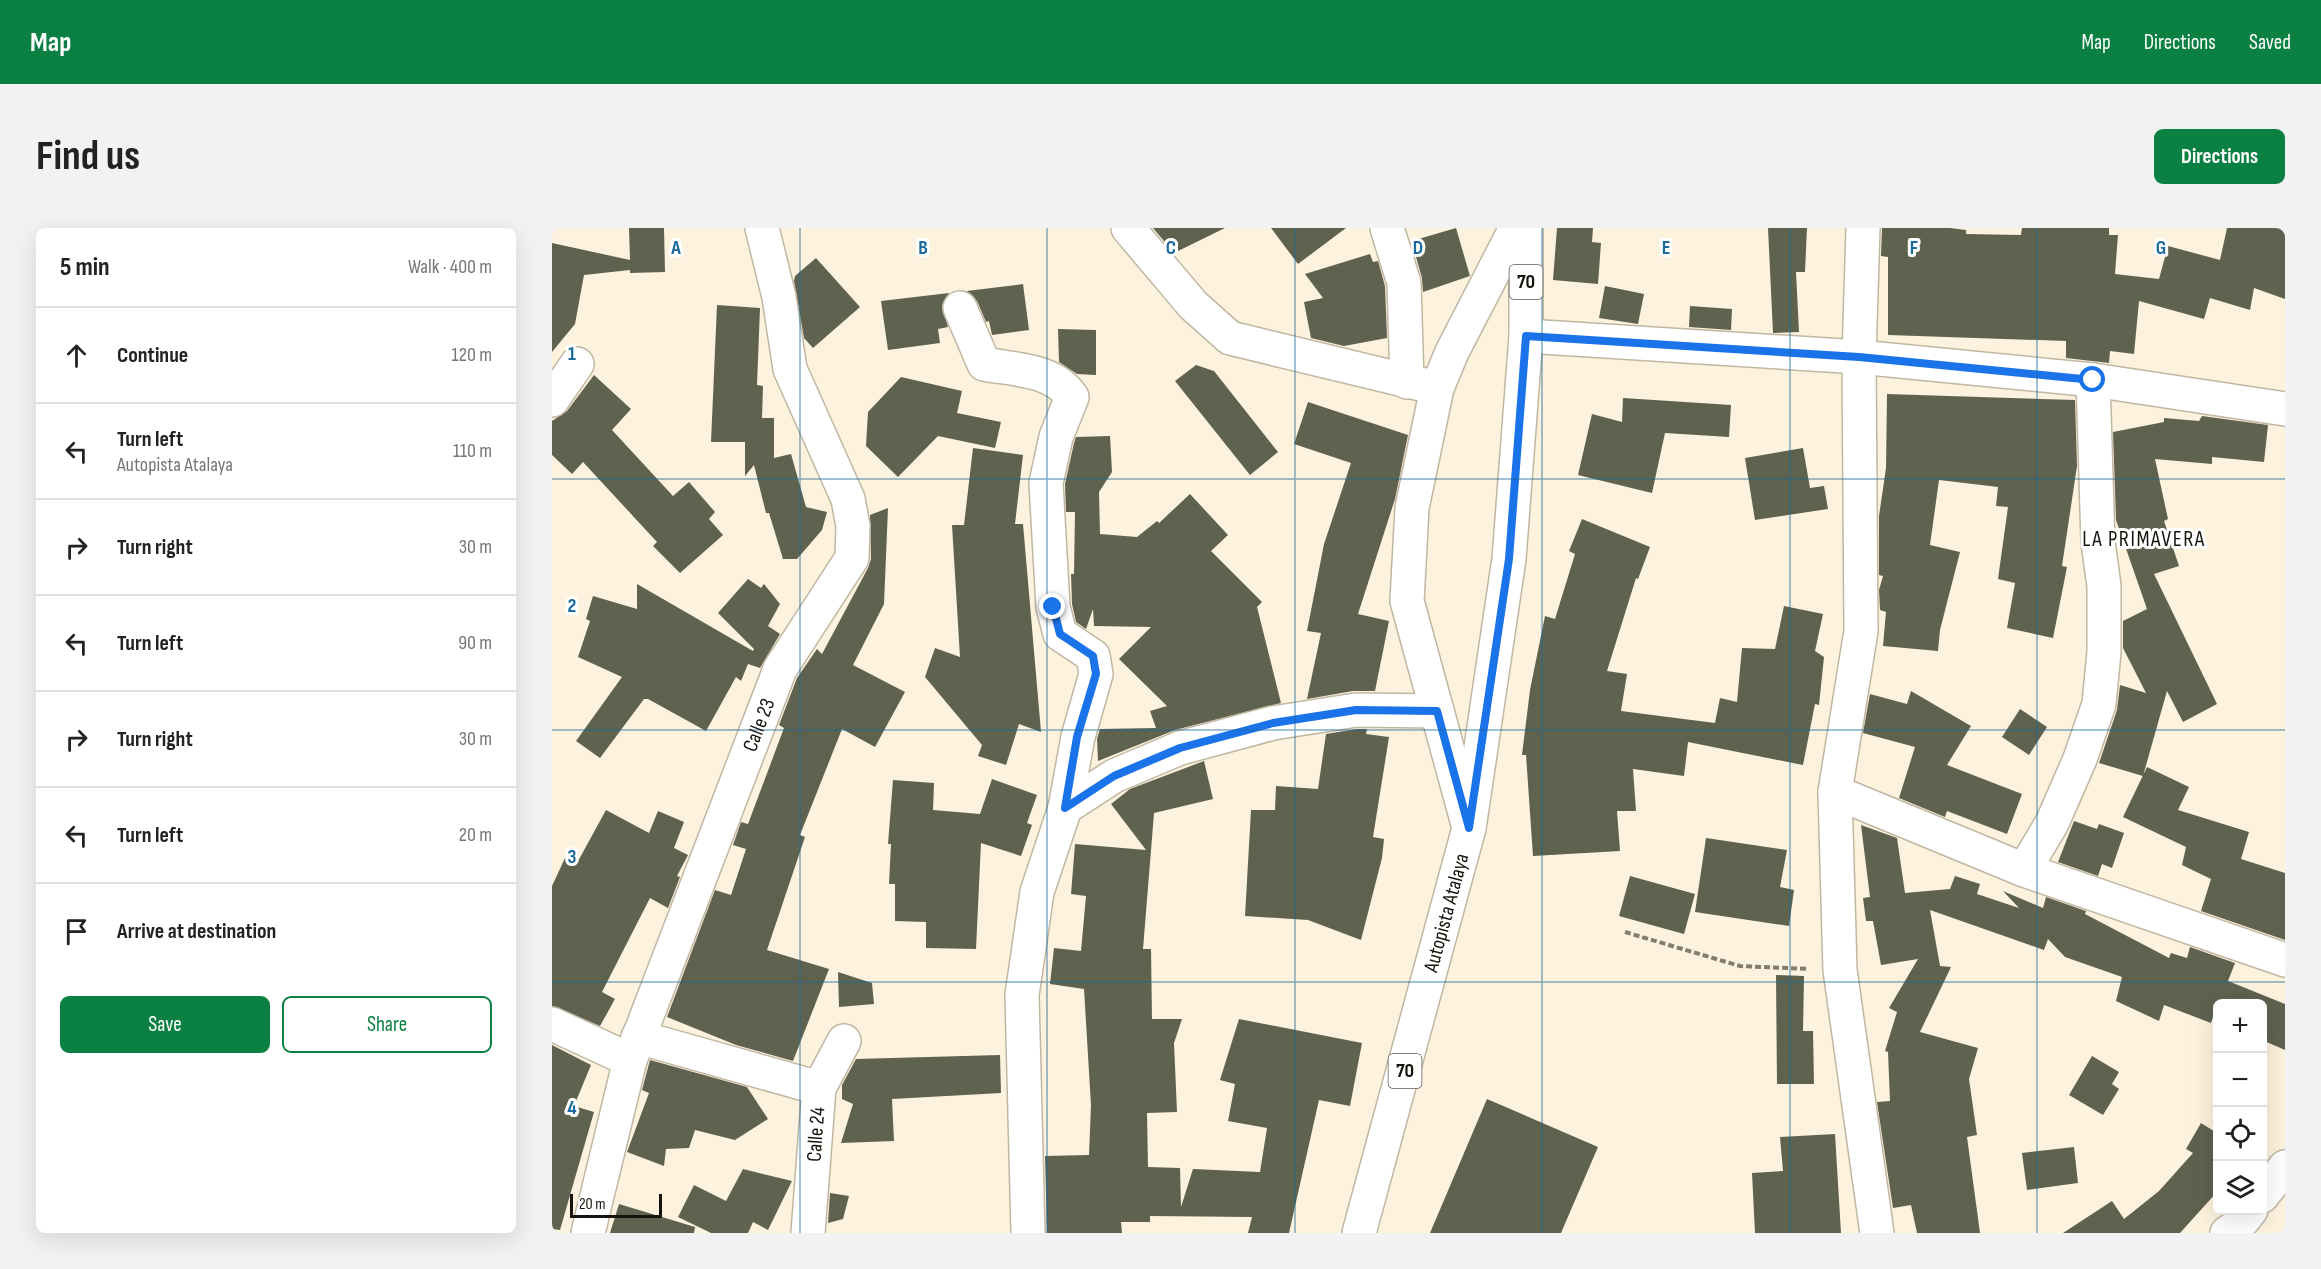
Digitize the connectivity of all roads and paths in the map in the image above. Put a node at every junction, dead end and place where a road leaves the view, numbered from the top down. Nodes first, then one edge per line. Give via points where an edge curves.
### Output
1 (762, 228) edge
2 (1128, 228) edge
3 (1387, 228) edge
4 (1516, 228) edge
5 (1526, 228) edge
6 (1863, 228) edge
7 (960, 308) dead end
8 (1526, 336) junction
9 (1859, 357) junction
10 (578, 364) dead end
11 (2093, 380) junction
12 (1422, 385) junction
13 (552, 400) edge
14 (2285, 409) edge
15 (1437, 711) junction
16 (1835, 792) junction
17 (1065, 808) junction
18 (1469, 828) junction
19 (2024, 870) junction
20 (1625, 932) dead end
21 (2285, 960) edge
22 (1839, 970) junction
23 (552, 1024) edge
24 (844, 1041) dead end
25 (634, 1049) junction
26 (819, 1088) junction
27 (2285, 1167) edge
28 (2267, 1190) edge
29 (2247, 1215) edge
30 (588, 1233) edge
31 (807, 1233) edge
32 (1028, 1233) edge
33 (1359, 1233) edge
34 (1877, 1233) edge
35 (2227, 1233) edge

1 - 25 street, Calle 23 via 779,297 790,369 848,499 853,526 852,558 780,669
2 - 12 street via 1193,306 1230,338
3 - 12 street via 1404,284
4 - 12 street via 1452,352
5 - 8 street, Autopista Atalaya / 70
6 - 9 street
7 - 17 street via 984,364 1053,377 1072,397 1056,437 1046,483 1053,607 1060,634 1093,656 1096,674 1077,737
8 - 9 street
8 - 18 street, Autopista Atalaya / 70 via 1509,559
9 - 11 street
9 - 16 street via 1861,631
10 - 13 street
11 - 14 street
11 - 19 street via 2098,542 2104,586 2099,704 2052,823
12 - 15 street via 1407,601
15 - 17 street via 1356,710 1273,723 1180,748 1114,776
15 - 18 street
16 - 19 street
16 - 22 street
17 - 32 street via 1037,892 1022,995
18 - 33 street, Autopista Atalaya / 70
19 - 21 street
20 - 22 path via 1740,966
22 - 34 street
23 - 25 street
24 - 26 street, Calle 24
25 - 26 street
25 - 30 street, Calle 23
26 - 31 street, Calle 24
27 - 28 street
29 - 35 street

